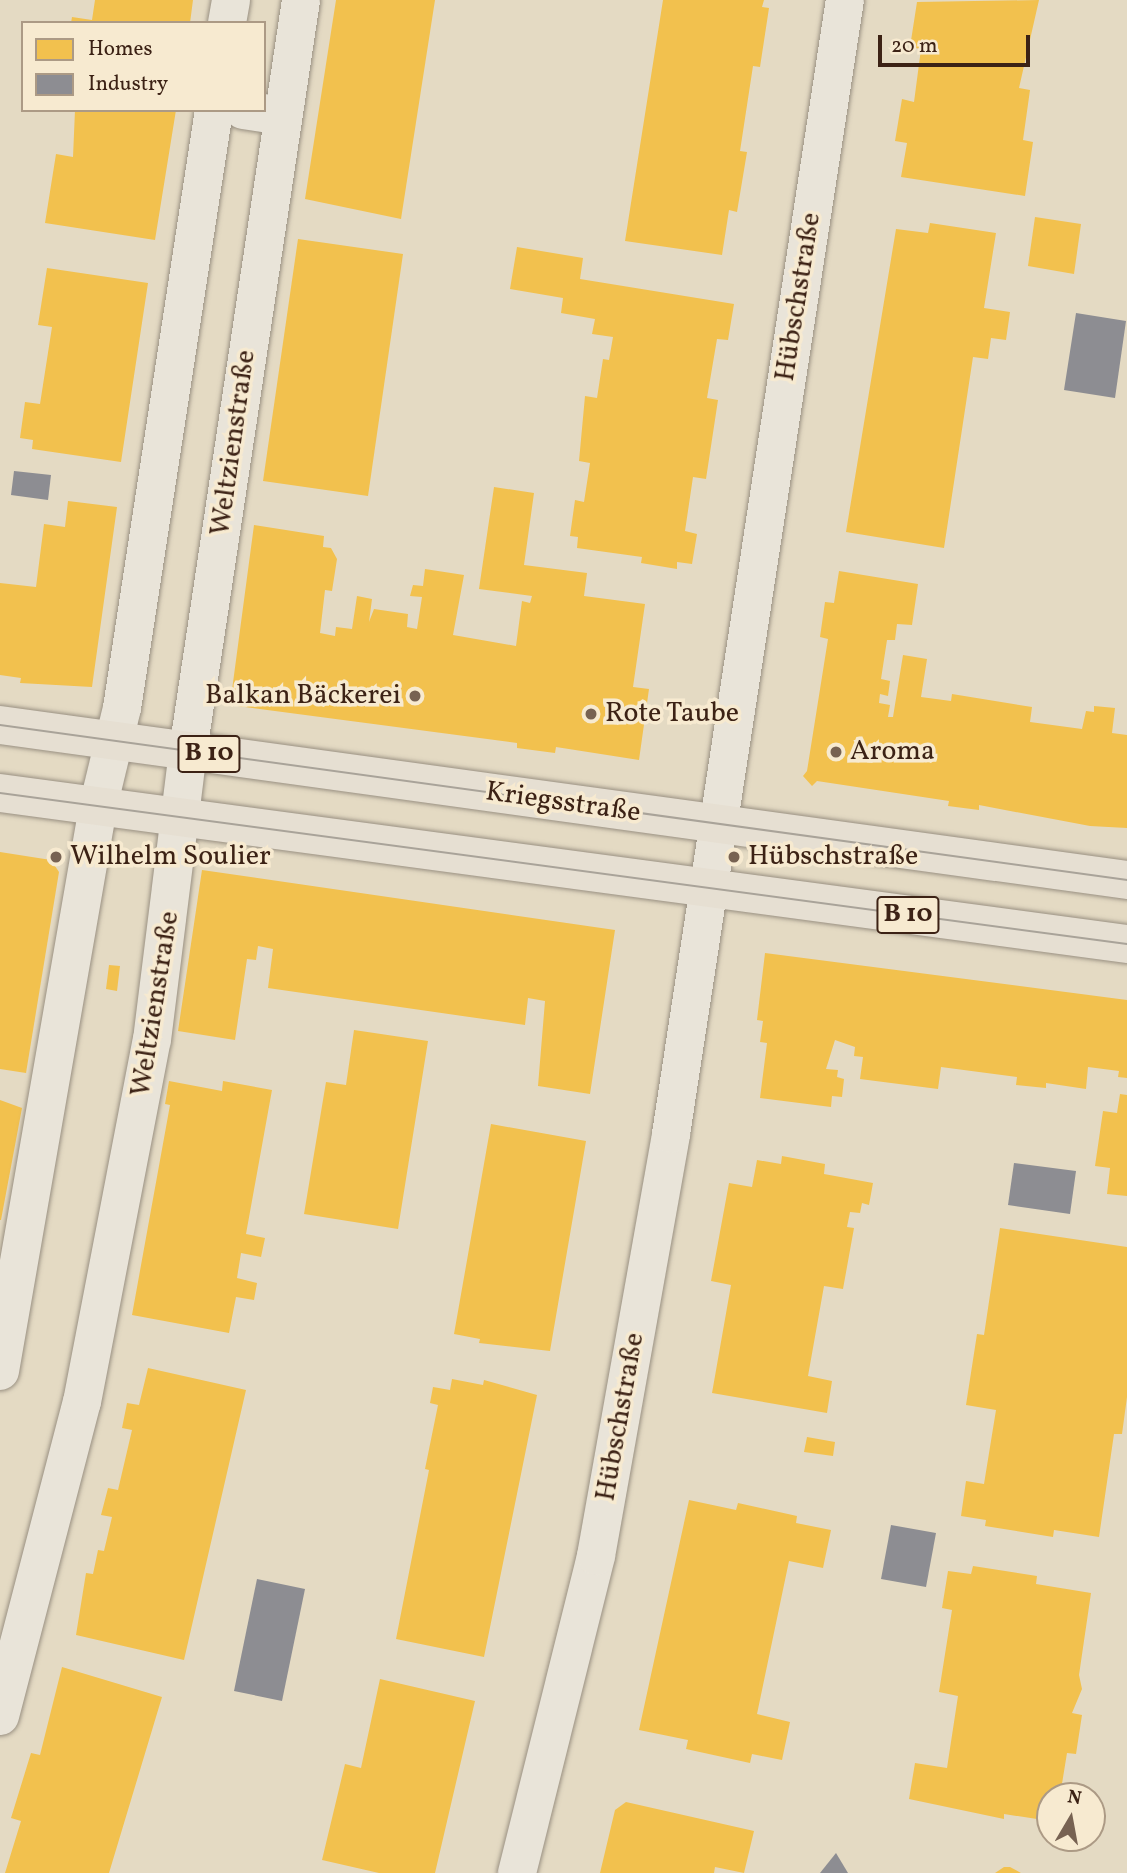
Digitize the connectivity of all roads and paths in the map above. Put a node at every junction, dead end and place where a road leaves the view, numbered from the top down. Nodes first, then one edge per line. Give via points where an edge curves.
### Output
1 (231, 0) edge
2 (301, 0) edge
3 (845, 0) edge
4 (228, 21) edge
5 (214, 112) edge
6 (256, 112) edge
7 (283, 116) junction
8 (0, 725) edge
9 (116, 741) junction
10 (188, 751) junction
11 (0, 793) edge
12 (98, 807) junction
13 (180, 816) junction
14 (718, 824) junction
15 (1127, 880) edge
16 (707, 890) junction
17 (1127, 944) edge
18 (0, 1371) edge
19 (0, 1716) edge
20 (517, 1873) edge

1 - 4 street
2 - 7 street, Weltzienstraße
3 - 14 street, Hübschstraße
5 - 9 street
6 - 7 street
7 - 10 street, Weltzienstraße
8 - 9 main road, Kriegsstraße / B 10
9 - 10 main road, Kriegsstraße / B 10
9 - 12 street
10 - 13 street, Weltzienstraße
10 - 14 main road, Kriegsstraße / B 10
11 - 12 main road, B 10
12 - 13 main road, B 10
12 - 18 street
13 - 16 main road, B 10
13 - 19 street, Weltzienstraße via 152,1040 82,1402
14 - 15 main road, Kriegsstraße / B 10
14 - 16 street, Hübschstraße
16 - 17 main road, B 10
16 - 20 street, Hübschstraße via 671,1134 596,1556

